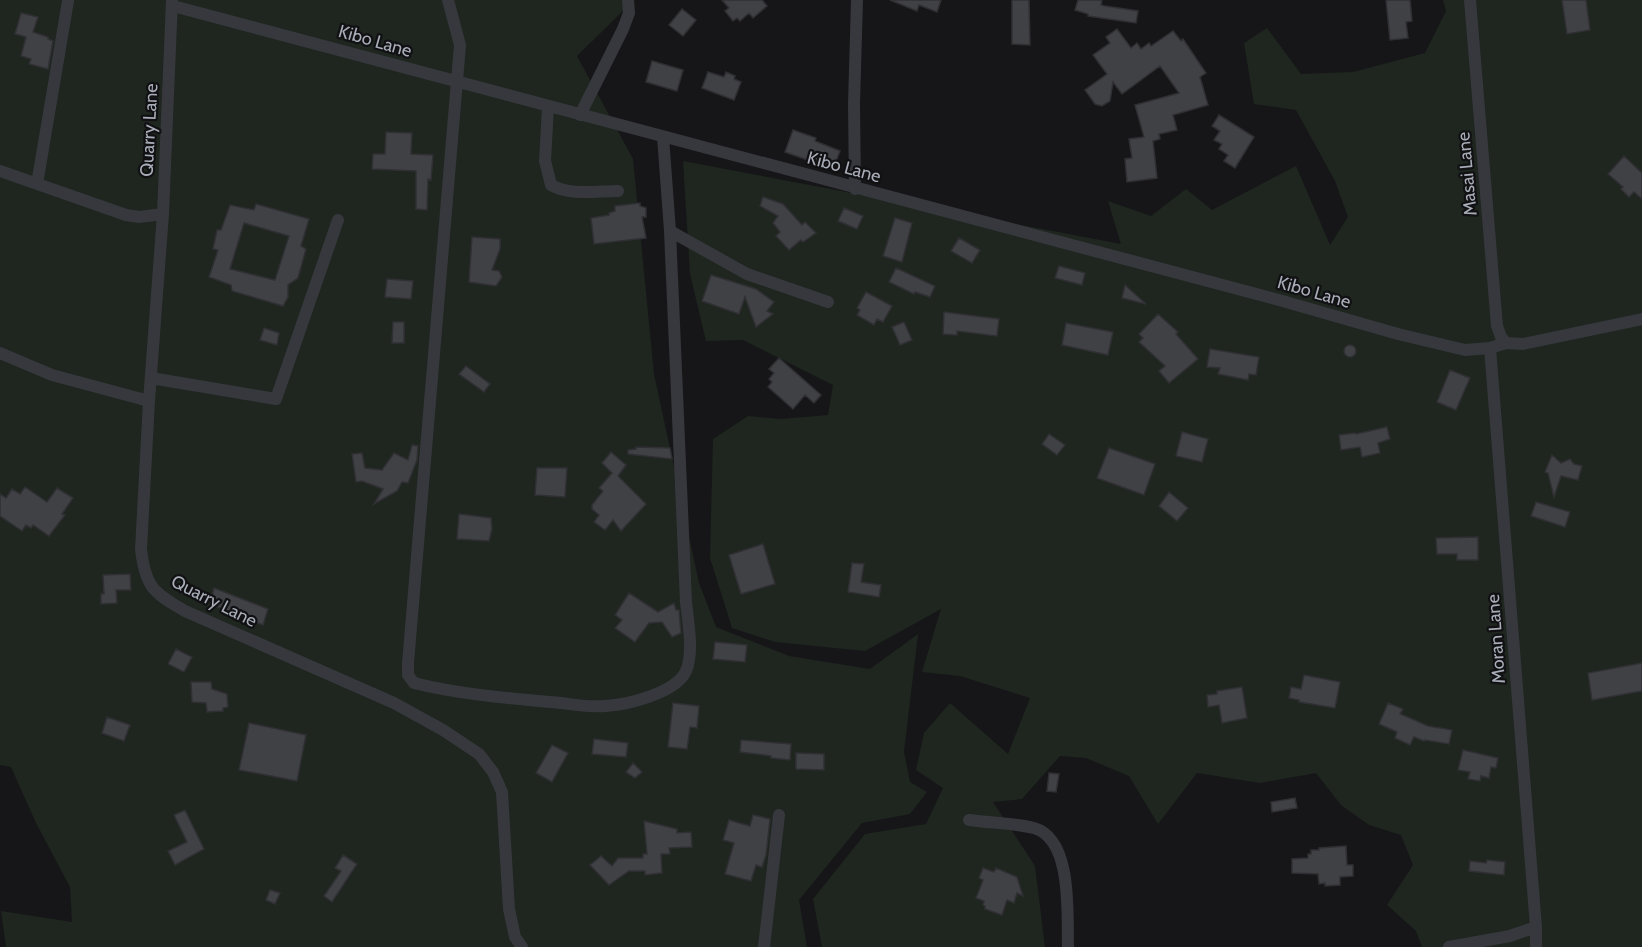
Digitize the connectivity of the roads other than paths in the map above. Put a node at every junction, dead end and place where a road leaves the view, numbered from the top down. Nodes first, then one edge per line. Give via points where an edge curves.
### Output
1 (448, 0) edge
2 (628, 0) edge
3 (857, 0) edge
4 (1470, 0) edge
5 (68, 1) edge
6 (172, 3) edge
7 (456, 82) junction
8 (548, 107) junction
9 (580, 115) junction
10 (663, 137) junction
11 (0, 171) edge
12 (37, 184) junction
13 (855, 189) junction
14 (618, 190) dead end
15 (163, 214) junction
16 (338, 220) dead end
17 (670, 231) junction
18 (828, 302) dead end
19 (1642, 319) edge
20 (1506, 343) junction
21 (1490, 348) junction
22 (0, 353) edge
23 (151, 378) junction
24 (149, 401) junction
25 (779, 815) dead end
26 (969, 820) dead end
27 (1536, 927) junction
28 (522, 947) edge
29 (764, 947) edge
30 (1068, 947) edge
31 (1449, 947) edge
32 (1536, 947) edge

1 - 7 street via 460,45
2 - 9 street via 629,13 623,29
3 - 13 street
4 - 20 street, Masai Lane via 1497,326
5 - 12 street
6 - 7 street, Kibo Lane
6 - 15 street, Quarry Lane
7 - 8 street, Kibo Lane
7 - 17 street via 408,663 408,675 414,683 502,698 604,707 655,694 686,672 689,634
8 - 9 street, Kibo Lane
8 - 14 street via 545,161 551,185 573,192
9 - 10 street, Kibo Lane
10 - 13 street, Kibo Lane
10 - 17 street
11 - 12 street
12 - 15 street via 126,216
13 - 21 street, Kibo Lane via 1398,334 1466,350
15 - 23 street, Quarry Lane
16 - 23 street via 276,399
17 - 18 street via 747,274
19 - 20 street, Kibo Lane via 1523,344
20 - 21 street, Kibo Lane
21 - 27 street, Moran Lane
22 - 24 street via 52,375
23 - 24 street, Quarry Lane
24 - 28 street, Quarry Lane via 141,549 143,570 151,585 162,598 185,610 394,703 479,754 502,792 509,909 515,937
25 - 29 street
26 - 30 street via 1046,834 1058,850 1063,867
27 - 31 street
27 - 32 street, Moran Lane

